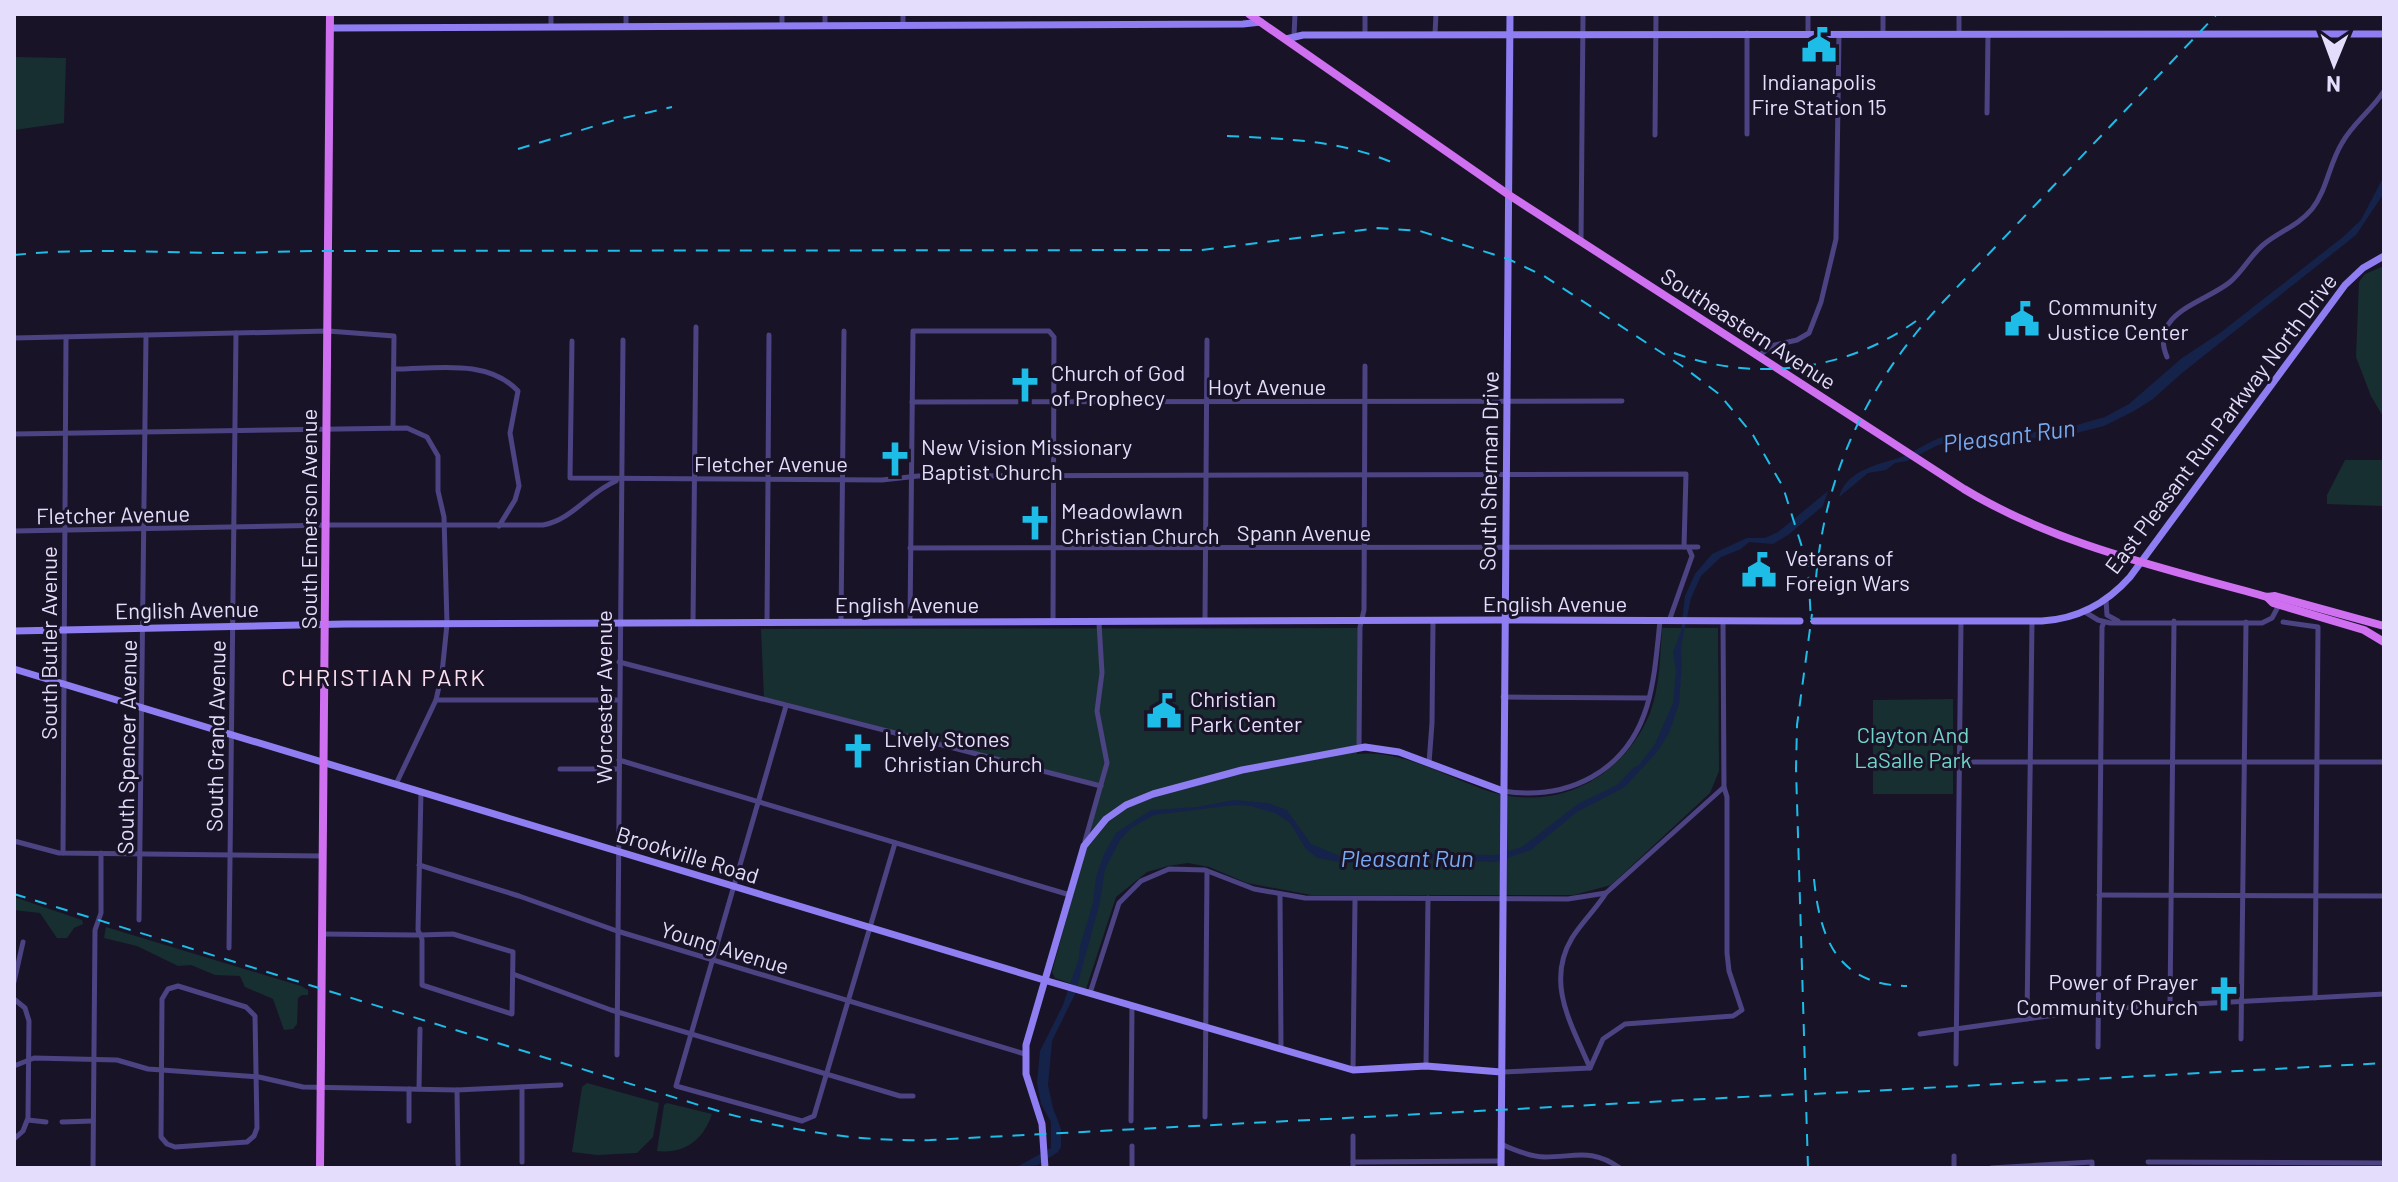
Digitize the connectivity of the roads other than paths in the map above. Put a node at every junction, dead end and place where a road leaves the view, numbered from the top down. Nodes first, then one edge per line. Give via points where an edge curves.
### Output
1 (330, 14) edge
2 (551, 14) edge
3 (626, 14) edge
4 (782, 14) edge
5 (825, 14) edge
6 (903, 14) edge
7 (1249, 14) edge
8 (1295, 14) edge
9 (1365, 14) edge
10 (1436, 14) edge
11 (1510, 14) edge
12 (1583, 14) edge
13 (1656, 14) edge
14 (1808, 14) edge
15 (1883, 14) edge
16 (1959, 14) edge
17 (1261, 22) junction
18 (825, 26) junction
19 (903, 26) junction
20 (551, 27) junction
21 (626, 27) junction
22 (782, 27) junction
23 (330, 28) junction
24 (1510, 33) junction
25 (1747, 33) junction
26 (1883, 33) junction
27 (1365, 34) junction
28 (1435, 34) junction
29 (1583, 34) junction
30 (1656, 34) junction
31 (1808, 34) junction
32 (1839, 34) junction
33 (1959, 34) junction
34 (1988, 34) junction
35 (2384, 34) edge
36 (1290, 37) junction
37 (2384, 91) edge
38 (1987, 113) dead end
39 (1747, 134) dead end
40 (1655, 135) dead end
41 (1509, 195) junction
42 (1581, 242) junction
43 (2384, 256) edge
44 (696, 327) dead end
45 (328, 331) junction
46 (844, 331) dead end
47 (236, 333) junction
48 (146, 335) junction
49 (769, 335) dead end
50 (66, 337) junction
51 (14, 338) edge
52 (623, 340) dead end
53 (1207, 340) dead end
54 (572, 341) dead end
55 (1760, 355) junction
56 (2167, 357) dead end
57 (1365, 366) dead end
58 (394, 369) junction
59 (1365, 401) junction
60 (1507, 401) junction
61 (1622, 401) dead end
62 (912, 402) junction
63 (1207, 402) junction
64 (1055, 403) junction
65 (327, 428) junction
66 (393, 428) junction
67 (235, 430) junction
68 (145, 432) junction
69 (66, 433) junction
70 (14, 434) edge
71 (1365, 474) junction
72 (1506, 474) junction
73 (1054, 475) junction
74 (1206, 475) junction
75 (911, 477) junction
76 (768, 478) junction
77 (842, 478) junction
78 (621, 479) junction
79 (694, 479) junction
80 (326, 525) junction
81 (444, 526) junction
82 (499, 526) junction
83 (234, 527) junction
84 (144, 529) junction
85 (65, 530) junction
86 (14, 531) edge
87 (1505, 547) junction
88 (1684, 547) junction
89 (1698, 547) dead end
90 (910, 548) junction
91 (1053, 548) junction
92 (1206, 548) junction
93 (1364, 548) junction
94 (2140, 561) junction
95 (2267, 597) junction
96 (2106, 600) junction
97 (2280, 604) junction
98 (2085, 612) junction
99 (1504, 620) junction
100 (1362, 621) junction
101 (1433, 621) junction
102 (1667, 621) junction
103 (1723, 621) junction
104 (1800, 621) dead end
105 (1814, 621) dead end
106 (1961, 621) junction
107 (2032, 621) junction
108 (2119, 621) junction
109 (2174, 621) junction
110 (841, 622) junction
111 (910, 622) junction
112 (1053, 622) junction
113 (1205, 622) junction
114 (2104, 622) junction
115 (2246, 622) junction
116 (2283, 622) dead end
117 (1099, 623) junction
118 (447, 624) junction
119 (620, 624) junction
120 (693, 624) junction
121 (767, 624) junction
122 (326, 625) junction
123 (233, 626) junction
124 (2384, 626) edge
125 (143, 628) junction
126 (64, 630) junction
127 (14, 631) edge
128 (2384, 642) edge
129 (619, 662) junction
130 (14, 669) edge
131 (64, 684) junction
132 (1503, 697) junction
133 (1649, 698) junction
134 (436, 700) junction
135 (619, 700) junction
136 (786, 706) junction
137 (142, 707) junction
138 (231, 734) junction
139 (1359, 747) junction
140 (618, 760) junction
141 (324, 762) junction
142 (1960, 762) junction
143 (2030, 762) junction
144 (2100, 762) junction
145 (2172, 762) junction
146 (2245, 762) junction
147 (2317, 762) junction
148 (2384, 762) edge
149 (1429, 763) junction
150 (560, 769) dead end
151 (618, 769) junction
152 (396, 784) junction
153 (1101, 786) junction
154 (1724, 787) junction
155 (421, 791) junction
156 (1503, 791) junction
157 (758, 802) junction
158 (14, 841) edge
159 (895, 843) junction
160 (1084, 846) junction
161 (618, 851) junction
162 (63, 853) junction
163 (101, 853) junction
164 (140, 854) junction
165 (230, 855) junction
166 (323, 856) junction
167 (419, 865) junction
168 (1207, 871) junction
169 (734, 886) junction
170 (1606, 893) junction
171 (1070, 895) junction
172 (1280, 895) junction
173 (2099, 895) junction
174 (2171, 895) junction
175 (2316, 895) junction
176 (2243, 896) junction
177 (2384, 896) edge
178 (1355, 898) junction
179 (1428, 898) junction
180 (1503, 898) junction
181 (139, 920) dead end
182 (871, 927) junction
183 (617, 931) junction
184 (322, 934) junction
185 (420, 935) junction
186 (23, 942) dead end
187 (229, 948) dead end
188 (712, 960) junction
189 (513, 974) junction
190 (1044, 980) junction
191 (14, 982) edge
192 (1090, 993) junction
193 (2384, 994) edge
194 (2315, 998) junction
195 (14, 999) edge
196 (850, 1001) junction
197 (2242, 1002) junction
198 (1132, 1005) junction
199 (2170, 1006) junction
200 (2098, 1009) junction
201 (616, 1012) junction
202 (2027, 1019) junction
203 (1206, 1027) junction
204 (1957, 1028) junction
205 (420, 1029) dead end
206 (691, 1034) junction
207 (1920, 1034) dead end
208 (2241, 1039) dead end
209 (2098, 1047) dead end
210 (1281, 1049) junction
211 (1025, 1054) junction
212 (617, 1055) dead end
213 (94, 1059) junction
214 (29, 1060) junction
215 (1956, 1064) dead end
216 (14, 1066) edge
217 (1426, 1066) junction
218 (1590, 1068) junction
219 (1353, 1070) junction
220 (161, 1071) junction
221 (1501, 1072) junction
222 (828, 1075) junction
223 (257, 1077) junction
224 (561, 1085) dead end
225 (321, 1087) junction
226 (522, 1087) junction
227 (409, 1089) junction
228 (419, 1089) junction
229 (457, 1090) junction
230 (913, 1096) dead end
231 (1205, 1117) dead end
232 (28, 1120) junction
233 (93, 1121) junction
234 (409, 1121) dead end
235 (1131, 1121) dead end
236 (46, 1122) dead end
237 (62, 1122) dead end
238 (1353, 1136) dead end
239 (14, 1139) edge
240 (1501, 1144) junction
241 (1132, 1146) dead end
242 (1954, 1156) dead end
243 (522, 1162) dead end
244 (2148, 1162) dead end
245 (2384, 1163) edge
246 (458, 1164) dead end
247 (1353, 1165) edge
248 (1426, 1165) edge
249 (1501, 1165) edge
250 (2092, 1165) edge
251 (2304, 1165) edge
252 (1045, 1166) edge
253 (2225, 1166) edge
254 (2023, 1167) edge
255 (93, 1168) edge
256 (320, 1168) edge
257 (1132, 1168) edge
258 (1620, 1168) edge
259 (1954, 1168) edge
260 (1991, 1168) edge

1 - 23 main road, South Emerson Avenue
2 - 20 street
3 - 21 street
4 - 22 street
5 - 18 street
6 - 19 street
7 - 17 main road, Southeastern Avenue
8 - 36 street
9 - 27 street
10 - 28 street
11 - 24 main road, South Sherman Drive
12 - 29 street
13 - 30 street
14 - 31 street
15 - 26 street
16 - 33 street
17 - 19 main road
17 - 36 main road, Southeastern Avenue
18 - 19 main road
18 - 22 main road
20 - 21 main road
20 - 23 main road
21 - 22 main road
23 - 45 main road, South Emerson Avenue
24 - 28 main road
24 - 29 main road
24 - 41 main road, South Sherman Drive
25 - 30 main road
25 - 31 main road
25 - 39 street
26 - 32 main road
26 - 33 main road
27 - 28 main road
27 - 36 main road
29 - 30 main road
29 - 42 street
30 - 40 street
31 - 32 main road
32 - 55 street via 1836,239 1821,302 1809,333
33 - 34 main road
34 - 35 main road
34 - 38 street
36 - 41 main road, Southeastern Avenue
37 - 56 street via 2343,141 2323,191 2304,218 2258,249 2227,284 2171,319 2163,348
41 - 42 main road, Southeastern Avenue
41 - 60 main road, South Sherman Drive
42 - 55 main road, Southeastern Avenue
43 - 94 main road, East Pleasant Run Parkway North Drive via 2345,285
44 - 79 street
45 - 47 street
45 - 58 street via 394,336
45 - 65 main road, South Emerson Avenue
46 - 77 street
47 - 48 street
47 - 67 street, South Grand Avenue
48 - 50 street
48 - 68 street, South Spencer Avenue
49 - 76 street
50 - 51 street
50 - 69 street, South Butler Avenue
52 - 78 street, Worcester Avenue
53 - 63 street
54 - 78 street via 570,478
55 - 94 main road, Southeastern Avenue via 1974,495 2062,538
57 - 59 street
58 - 66 street
58 - 82 street via 481,369 519,394 510,428 519,489
59 - 60 street, Hoyt Avenue
59 - 63 street, Hoyt Avenue
59 - 71 street
60 - 61 street, Hoyt Avenue
60 - 72 main road, South Sherman Drive
62 - 64 street, Hoyt Avenue
62 - 64 street via 913,331 1000,330 1052,333
62 - 75 street
63 - 64 street, Hoyt Avenue
63 - 74 street
64 - 73 street
65 - 66 street
65 - 67 street
65 - 80 main road, South Emerson Avenue
66 - 81 street via 416,430 434,445
67 - 68 street
67 - 83 street, South Grand Avenue
68 - 69 street
68 - 84 street, South Spencer Avenue
69 - 70 street
69 - 85 street, South Butler Avenue
71 - 72 street, Fletcher Avenue
71 - 74 street, Fletcher Avenue
71 - 93 street
72 - 87 main road, South Sherman Drive
72 - 88 street, Fletcher Avenue via 1686,474
73 - 74 street, Fletcher Avenue
73 - 75 street, Fletcher Avenue
73 - 91 street
74 - 92 street
75 - 77 street, Fletcher Avenue
75 - 90 street
76 - 77 street, Fletcher Avenue
76 - 79 street, Fletcher Avenue
76 - 121 street
77 - 110 street
78 - 79 street, Fletcher Avenue
78 - 82 street, Fletcher Avenue via 554,523
78 - 119 street, Worcester Avenue
79 - 120 street
80 - 81 street, Fletcher Avenue
80 - 83 street, Fletcher Avenue
80 - 122 main road, South Emerson Avenue
81 - 82 street, Fletcher Avenue
81 - 118 street
83 - 84 street, Fletcher Avenue
83 - 123 street, South Grand Avenue
84 - 85 street, Fletcher Avenue
84 - 125 street, South Spencer Avenue
85 - 86 street, Fletcher Avenue
85 - 126 street, South Butler Avenue
87 - 88 street, Spann Avenue
87 - 93 street, Spann Avenue
87 - 99 main road, South Sherman Drive
88 - 89 street, Spann Avenue
88 - 102 street via 1692,554
90 - 91 street, Spann Avenue
90 - 111 street
91 - 92 street, Spann Avenue
91 - 112 street
92 - 93 street, Spann Avenue
92 - 113 street
93 - 100 street
94 - 95 main road, Southeastern Avenue
94 - 96 main road, East Pleasant Run Parkway North Drive
95 - 97 main road, Southeastern Avenue
95 - 124 main road, Southeastern Avenue
96 - 98 main road, East Pleasant Run Parkway North Drive
96 - 108 street via 2107,615
97 - 115 street via 2269,620
97 - 128 main road, Southeastern Avenue via 2364,630
98 - 107 main road
98 - 114 street
99 - 101 main road, English Avenue
99 - 102 main road, English Avenue
99 - 132 main road, South Sherman Drive
100 - 101 main road, English Avenue
100 - 113 main road, English Avenue
100 - 139 street
101 - 149 street
102 - 103 main road, English Avenue
102 - 133 street
103 - 104 main road, English Avenue
103 - 154 street
105 - 106 main road
106 - 107 main road
106 - 142 street
107 - 143 street
108 - 109 street
108 - 114 street
109 - 115 street
109 - 145 street
110 - 111 main road, English Avenue
110 - 121 main road, English Avenue
111 - 112 main road, English Avenue
112 - 117 main road, English Avenue
113 - 117 main road, English Avenue
114 - 144 street
115 - 146 street
116 - 147 street via 2318,627
117 - 153 street via 1102,673 1097,716 1107,758
118 - 119 main road, English Avenue
118 - 122 main road, English Avenue
118 - 134 street
119 - 120 main road, English Avenue
119 - 129 street, Worcester Avenue
120 - 121 main road, English Avenue
122 - 123 main road, English Avenue
122 - 141 main road, South Emerson Avenue
123 - 125 main road, English Avenue
123 - 138 street, South Grand Avenue
125 - 126 main road, English Avenue
125 - 137 street, South Spencer Avenue
126 - 127 main road, English Avenue
126 - 131 street, South Butler Avenue
129 - 135 street, Worcester Avenue
129 - 136 street
130 - 131 main road, Brookville Road
131 - 137 main road, Brookville Road
131 - 162 street, South Butler Avenue
132 - 133 street
132 - 156 main road, South Sherman Drive
133 - 156 street via 1625,748 1593,777 1549,793
134 - 135 street
134 - 152 street
135 - 140 street, Worcester Avenue
136 - 153 street
136 - 157 street
137 - 138 main road, Brookville Road
137 - 164 street, South Spencer Avenue
138 - 141 main road, Brookville Road
138 - 165 street, South Grand Avenue
139 - 149 main road
139 - 160 main road via 1150,795 1114,812
140 - 151 street, Worcester Avenue
140 - 157 street
141 - 152 main road, Brookville Road
141 - 166 main road, South Emerson Avenue
142 - 143 street
142 - 204 street
143 - 144 street
143 - 202 street
144 - 145 street
144 - 173 street
145 - 146 street
145 - 174 street
146 - 147 street
146 - 176 street
147 - 148 street
147 - 175 street
149 - 156 main road
150 - 151 street
151 - 161 street, Worcester Avenue
152 - 155 main road, Brookville Road
153 - 160 street
154 - 170 street
154 - 218 street via 1727,953 1743,1008 1739,1013 1625,1024 1603,1039
155 - 161 main road, Brookville Road
155 - 167 street
156 - 180 main road, South Sherman Drive
157 - 159 street
157 - 169 street
158 - 162 street
159 - 171 street
159 - 182 street
160 - 171 main road
161 - 169 main road, Brookville Road
161 - 183 street, Worcester Avenue
162 - 163 street
163 - 164 street
163 - 213 street
164 - 165 street
164 - 181 street, South Spencer Avenue
165 - 166 street
165 - 187 street, South Grand Avenue
166 - 184 main road, South Emerson Avenue
167 - 183 street, Young Avenue
167 - 185 street
168 - 172 street
168 - 192 street via 1165,870 1130,890 1114,915
168 - 203 street
169 - 182 main road, Brookville Road
169 - 188 street
170 - 180 street via 1580,899
170 - 218 street via 1571,940 1560,972 1563,1004
171 - 190 main road
172 - 178 street
172 - 210 street
173 - 174 street
173 - 200 street
174 - 176 street
174 - 199 street
175 - 176 street
175 - 177 street
175 - 194 street
176 - 197 street
178 - 179 street
178 - 219 street
179 - 180 street
179 - 217 street
180 - 221 main road, South Sherman Drive
182 - 190 main road, Brookville Road
182 - 196 street
183 - 188 street, Young Avenue
183 - 201 street, Worcester Avenue
184 - 185 street
184 - 225 main road, South Emerson Avenue
185 - 189 street via 453,934 513,952
185 - 189 street via 422,985 512,1014
186 - 191 street
188 - 196 street, Young Avenue
188 - 206 street
189 - 201 street
190 - 192 main road, Brookville Road
190 - 211 main road
192 - 198 main road, Brookville Road
193 - 194 street
194 - 197 street
195 - 214 street via 28,1016
196 - 211 street, Young Avenue
196 - 222 street
197 - 199 street
197 - 208 street
198 - 203 main road, Brookville Road
198 - 235 street
199 - 200 street
200 - 202 street
200 - 209 street
201 - 206 street
201 - 212 street, Worcester Avenue
202 - 204 street
203 - 210 main road, Brookville Road
203 - 231 street
204 - 207 street
204 - 215 street
205 - 228 street
206 - 222 street
206 - 222 street via 676,1086 802,1121 814,1116
210 - 219 main road, Brookville Road
211 - 252 main road via 1027,1081 1041,1120
213 - 214 street
213 - 220 street
213 - 233 street
214 - 216 street
214 - 232 street
217 - 219 main road, Brookville Road
217 - 221 main road, Brookville Road
218 - 221 street
220 - 223 street
220 - 223 street via 160,1133 175,1147 249,1141 257,1128
220 - 223 street via 162,999 178,986 254,1014
221 - 240 main road, South Sherman Drive
222 - 230 street
223 - 225 street
224 - 226 street
225 - 227 street
225 - 256 main road, South Emerson Avenue
226 - 229 street
226 - 243 street
227 - 228 street
227 - 234 street
228 - 229 street
229 - 246 street
232 - 236 street
232 - 239 street
233 - 237 street
233 - 255 street
238 - 247 street
240 - 249 main road, South Sherman Drive
240 - 258 street via 1541,1157 1594,1155
241 - 257 street
242 - 259 street
244 - 253 street
245 - 251 street
247 - 248 street
248 - 249 street
250 - 254 street
251 - 253 street
254 - 260 street

